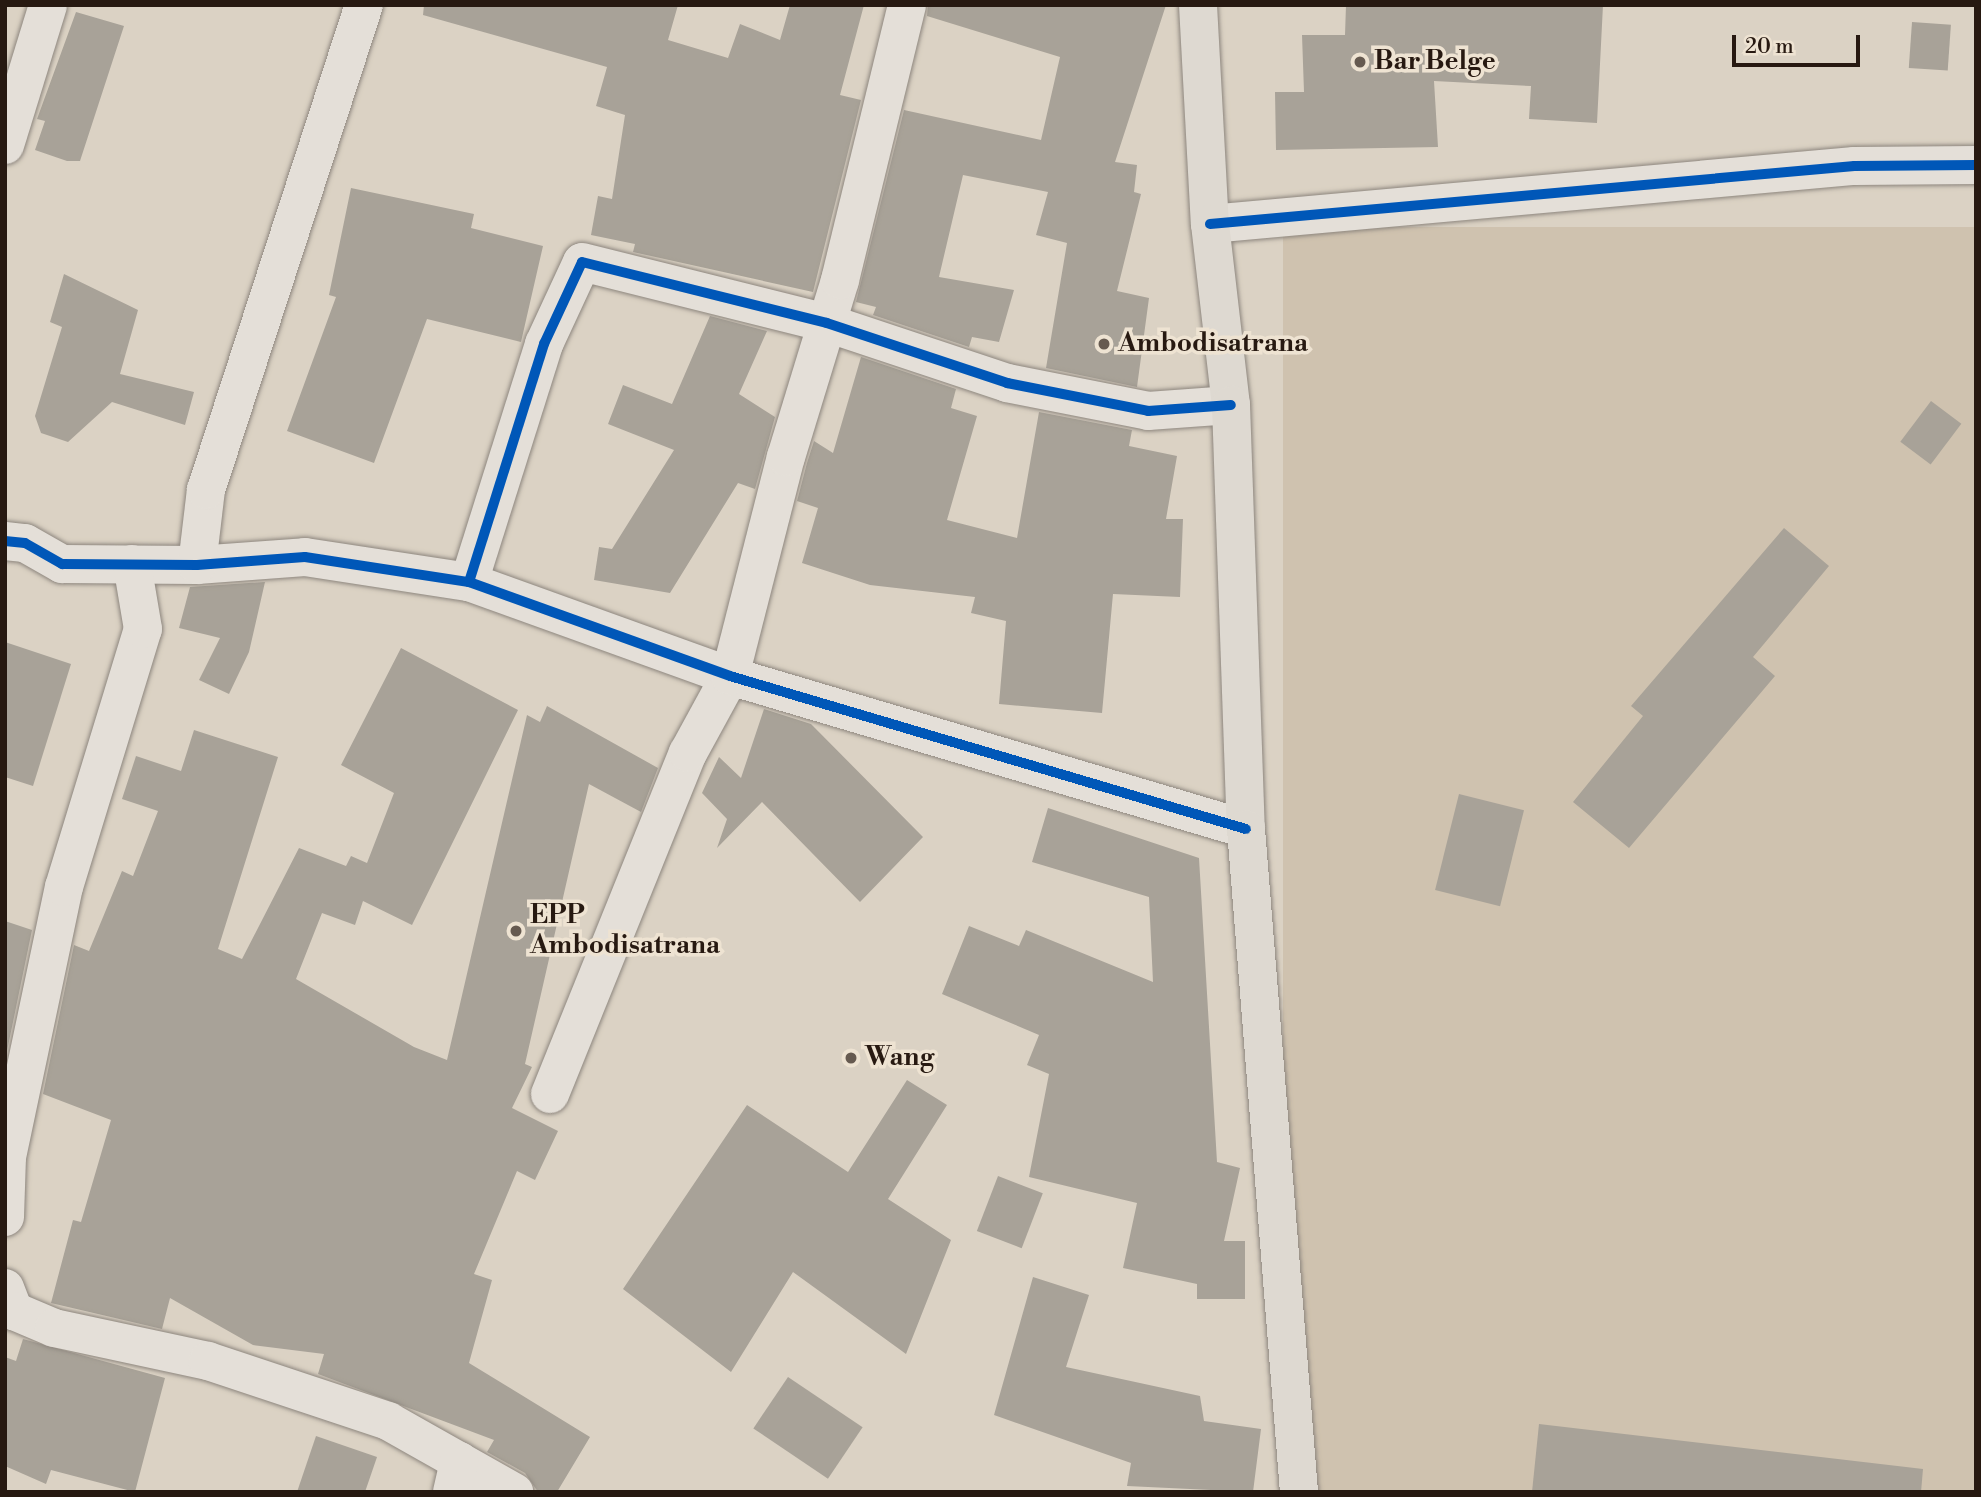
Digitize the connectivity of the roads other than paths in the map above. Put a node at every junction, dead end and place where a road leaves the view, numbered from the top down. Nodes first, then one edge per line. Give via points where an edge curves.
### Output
1 (48, 5) edge
2 (364, 5) edge
3 (907, 5) edge
4 (1198, 5) edge
5 (5, 145) edge
6 (1976, 165) edge
7 (1210, 224) junction
8 (827, 323) junction
9 (1231, 405) junction
10 (5, 541) edge
11 (132, 564) junction
12 (197, 565) junction
13 (469, 582) junction
14 (730, 676) junction
15 (1246, 829) junction
16 (550, 1094) dead end
17 (6, 1156) edge
18 (5, 1217) edge
19 (5, 1288) edge
20 (455, 1476) edge
21 (514, 1492) edge
22 (1299, 1492) edge

1 - 5 street
2 - 12 street via 206,490
3 - 8 street
4 - 7 main road
6 - 7 street via 1854,166
7 - 9 main road
8 - 9 street via 1020,386 1148,411
8 - 13 street via 582,262 544,344
8 - 14 street
9 - 15 main road
10 - 11 street via 25,543 62,564
11 - 12 street
11 - 17 street via 143,629 64,887
12 - 13 street via 304,557
13 - 14 street
14 - 15 street
14 - 16 street via 688,752
15 - 22 main road
17 - 18 street
19 - 20 street via 14,1311 54,1328 208,1361 388,1421
20 - 21 street

